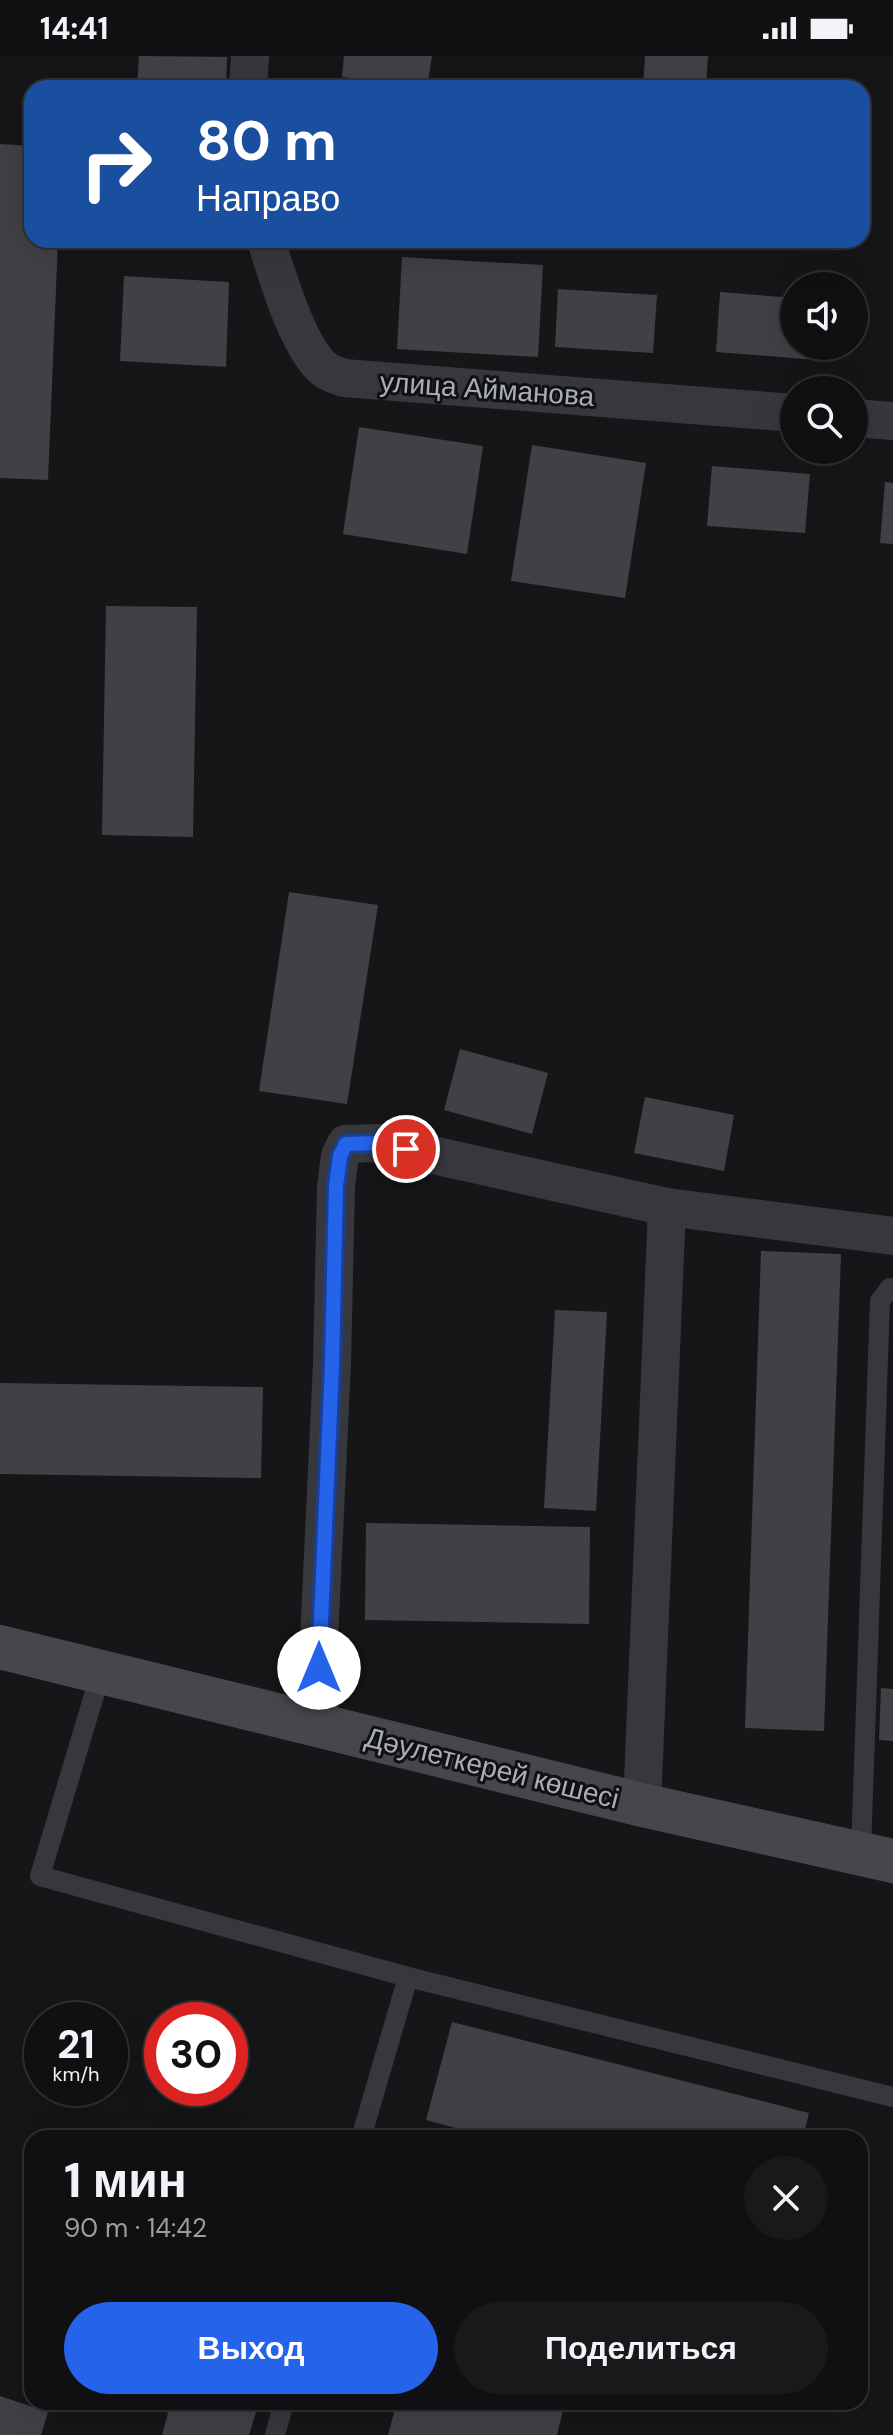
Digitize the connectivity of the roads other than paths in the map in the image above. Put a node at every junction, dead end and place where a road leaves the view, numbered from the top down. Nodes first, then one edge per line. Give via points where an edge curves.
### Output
1 (250, 56) edge
2 (248, 80) edge
3 (268, 248) edge
4 (780, 412) edge
5 (868, 419) edge
6 (893, 421) edge
7 (667, 1207) junction
8 (893, 1236) edge
9 (893, 1288) edge
10 (0, 1647) edge
11 (101, 1672) junction
12 (320, 1726) junction
13 (642, 1805) junction
14 (877, 1857) edge
15 (408, 1977) junction
16 (893, 2097) edge
17 (363, 2130) edge
18 (282, 2410) edge
19 (275, 2435) edge

1 - 2 street
3 - 4 street, улица Айманова via 304,341 325,370 344,378
5 - 6 street
7 - 8 street
7 - 12 street via 379,1143 346,1144 336,1186
7 - 13 street
9 - 14 lane via 880,1301
10 - 11 main road, Дәулеткерей көшесі
11 - 12 main road, Дәулеткерей көшесі
11 - 15 lane via 40,1876
12 - 13 main road, Дәулеткерей көшесі
13 - 14 main road, Дәулеткерей көшесі
15 - 16 lane
15 - 17 lane
18 - 19 lane

